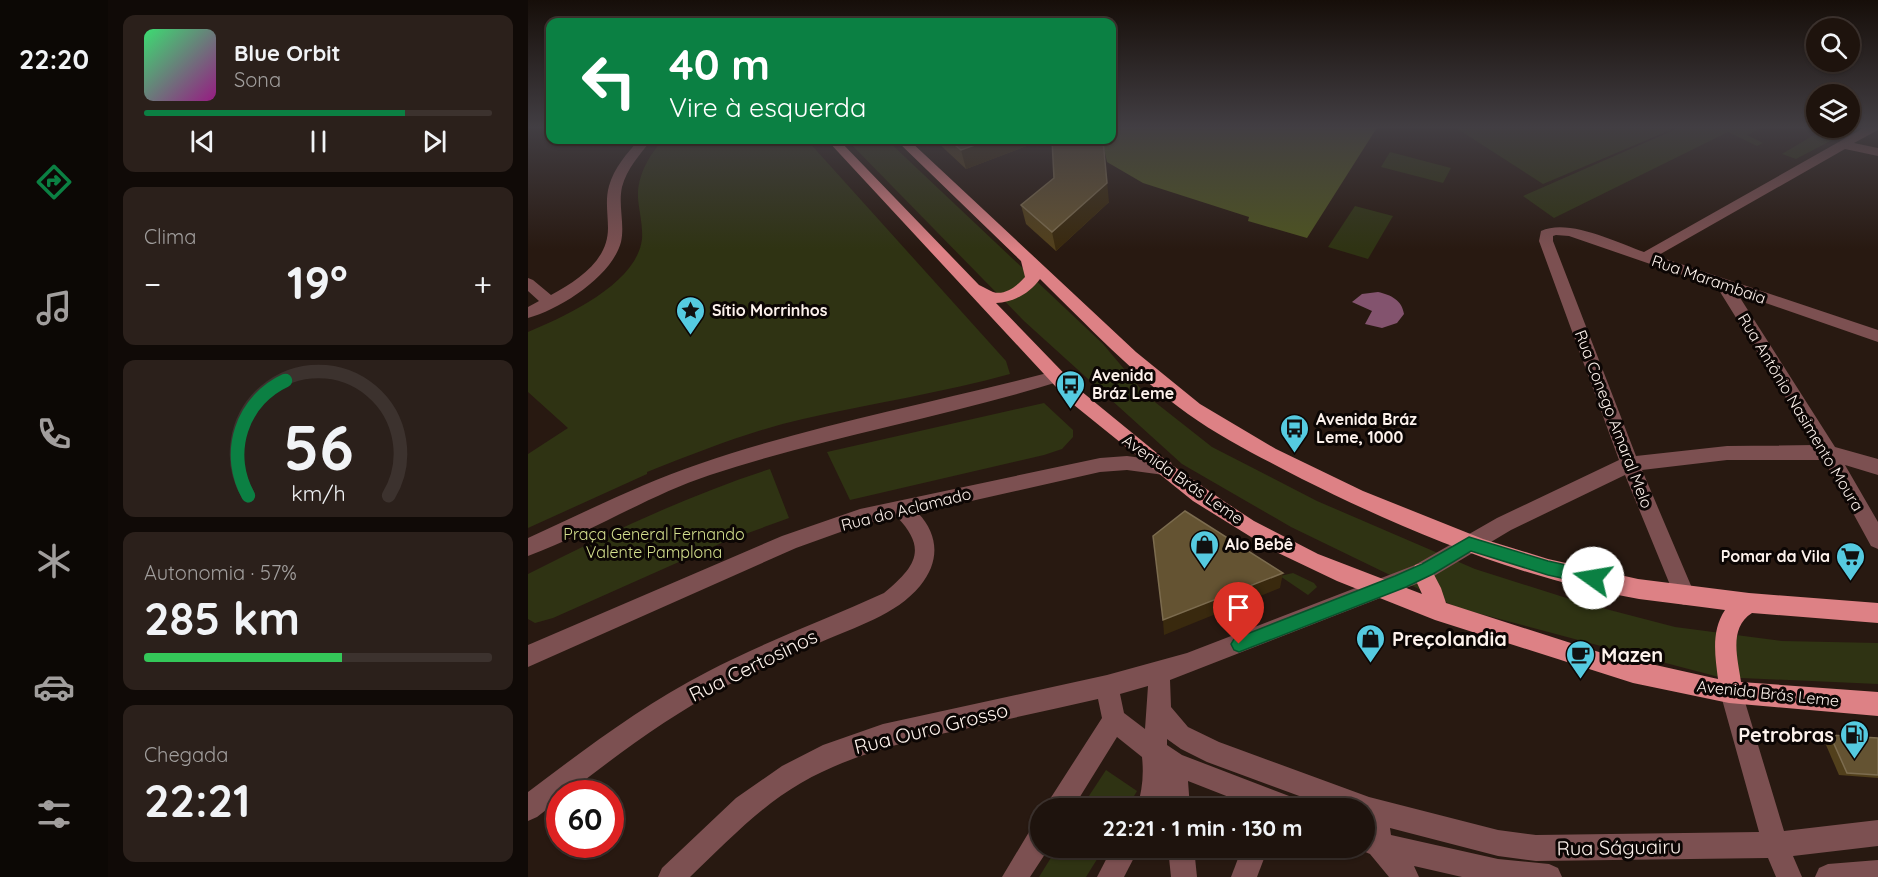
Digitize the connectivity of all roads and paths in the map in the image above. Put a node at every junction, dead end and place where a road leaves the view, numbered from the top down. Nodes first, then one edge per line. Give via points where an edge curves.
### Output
1 (627, 167) edge
2 (858, 167) edge
3 (930, 167) edge
4 (1806, 167) edge
5 (1546, 241) joint
6 (1645, 257) junction
7 (1028, 260) junction
8 (528, 283) edge
9 (1723, 284) junction
10 (971, 288) junction
11 (550, 302) junction
12 (528, 313) edge
13 (1878, 336) edge
14 (1055, 377) junction
15 (1829, 453) junction
16 (1630, 464) junction
17 (1164, 467) junction
18 (1878, 467) edge
19 (901, 508) junction
20 (1878, 540) edge
21 (1469, 543) junction
22 (528, 547) edge
23 (1422, 572) junction
24 (1380, 590) junction
25 (1684, 596) junction
26 (1749, 603) junction
27 (1435, 610) junction
28 (1878, 613) edge
29 (528, 656) edge
30 (1159, 673) junction
31 (1107, 686) junction
32 (1731, 692) junction
33 (1878, 704) edge
34 (1159, 711) junction
35 (1114, 720) junction
36 (1164, 758) junction
37 (1280, 777) junction
38 (1065, 798) edge
39 (1153, 798) edge
40 (1175, 798) edge
41 (1257, 798) edge
42 (1277, 798) edge
43 (1336, 798) edge
44 (528, 808) edge
45 (1375, 812) edge
46 (1878, 833) edge
47 (1375, 843) edge
48 (1375, 845) edge
49 (1775, 845) junction
50 (1536, 848) junction
51 (1030, 853) edge
52 (1120, 858) edge
53 (1182, 858) edge
54 (1251, 858) edge
55 (1878, 873) edge
56 (671, 877) edge
57 (1015, 877) edge
58 (1110, 877) edge
59 (1184, 877) edge
60 (1244, 877) edge
61 (1406, 877) edge
62 (1541, 877) edge
63 (1789, 877) edge
64 (1828, 877) edge

1 - 11 street via 614,195 614,243 609,254 589,277
2 - 10 main road, Avenida Brás Leme
3 - 7 main road
4 - 6 street
5 - 6 street, Rua Marambaia via 1549,231 1561,230
5 - 16 street, Rua Conego Amaral Melo
6 - 9 street, Rua Marambaia
7 - 10 main road via 1033,278 1017,292 990,297
7 - 21 main road via 1161,383 1223,429 1356,497
8 - 11 street
9 - 13 street, Rua Marambaia
9 - 15 street, Rua Antônio Nasimento Moura
10 - 14 main road, Avenida Brás Leme
11 - 12 street
14 - 17 main road, Avenida Brás Leme via 1114,430
14 - 22 street via 810,438 701,471
15 - 16 street, Rua Ouro Grosso via 1727,453
15 - 18 street, Rua Ouro Grosso
15 - 20 street, Rua Antônio Nasimento Moura
16 - 21 street, Rua Ouro Grosso
16 - 25 street, Rua Conego Amaral Melo
17 - 19 street, Rua do Aclamado via 1100,465
17 - 24 main road, Avenida Brás Leme via 1219,509
19 - 29 street, Rua do Aclamado via 860,517 789,542
19 - 44 street, Rua Certosinos via 916,521 926,555 921,571 891,600 714,680 597,755
21 - 23 street, Rua Ouro Grosso
21 - 25 main road via 1548,568
23 - 24 street, Rua Ouro Grosso
23 - 27 main road via 1431,588
24 - 27 main road, Avenida Brás Leme
24 - 30 street, Rua Ouro Grosso
25 - 26 main road
26 - 28 main road
26 - 32 main road via 1734,614 1726,629
27 - 32 main road, Avenida Brás Leme via 1587,659
30 - 31 street, Rua Ouro Grosso
30 - 34 street
31 - 35 street
31 - 56 street, Rua Ouro Grosso via 913,729 832,754 791,775 745,807
32 - 33 main road, Avenida Brás Leme
32 - 49 street
34 - 36 street
34 - 37 street, Rua Ságuairu via 1189,741
35 - 36 street
35 - 38 street
36 - 39 street via 1156,775
36 - 40 street
36 - 41 street
37 - 42 street
37 - 43 street, Rua Ságuairu
45 - 50 street, Rua Ságuairu via 1498,843
46 - 49 street, Rua Ságuairu
47 - 62 street via 1498,872
48 - 61 street
49 - 50 street, Rua Ságuairu
49 - 63 street
50 - 62 street
51 - 57 street
52 - 58 street
53 - 59 street
54 - 60 street
55 - 64 street

